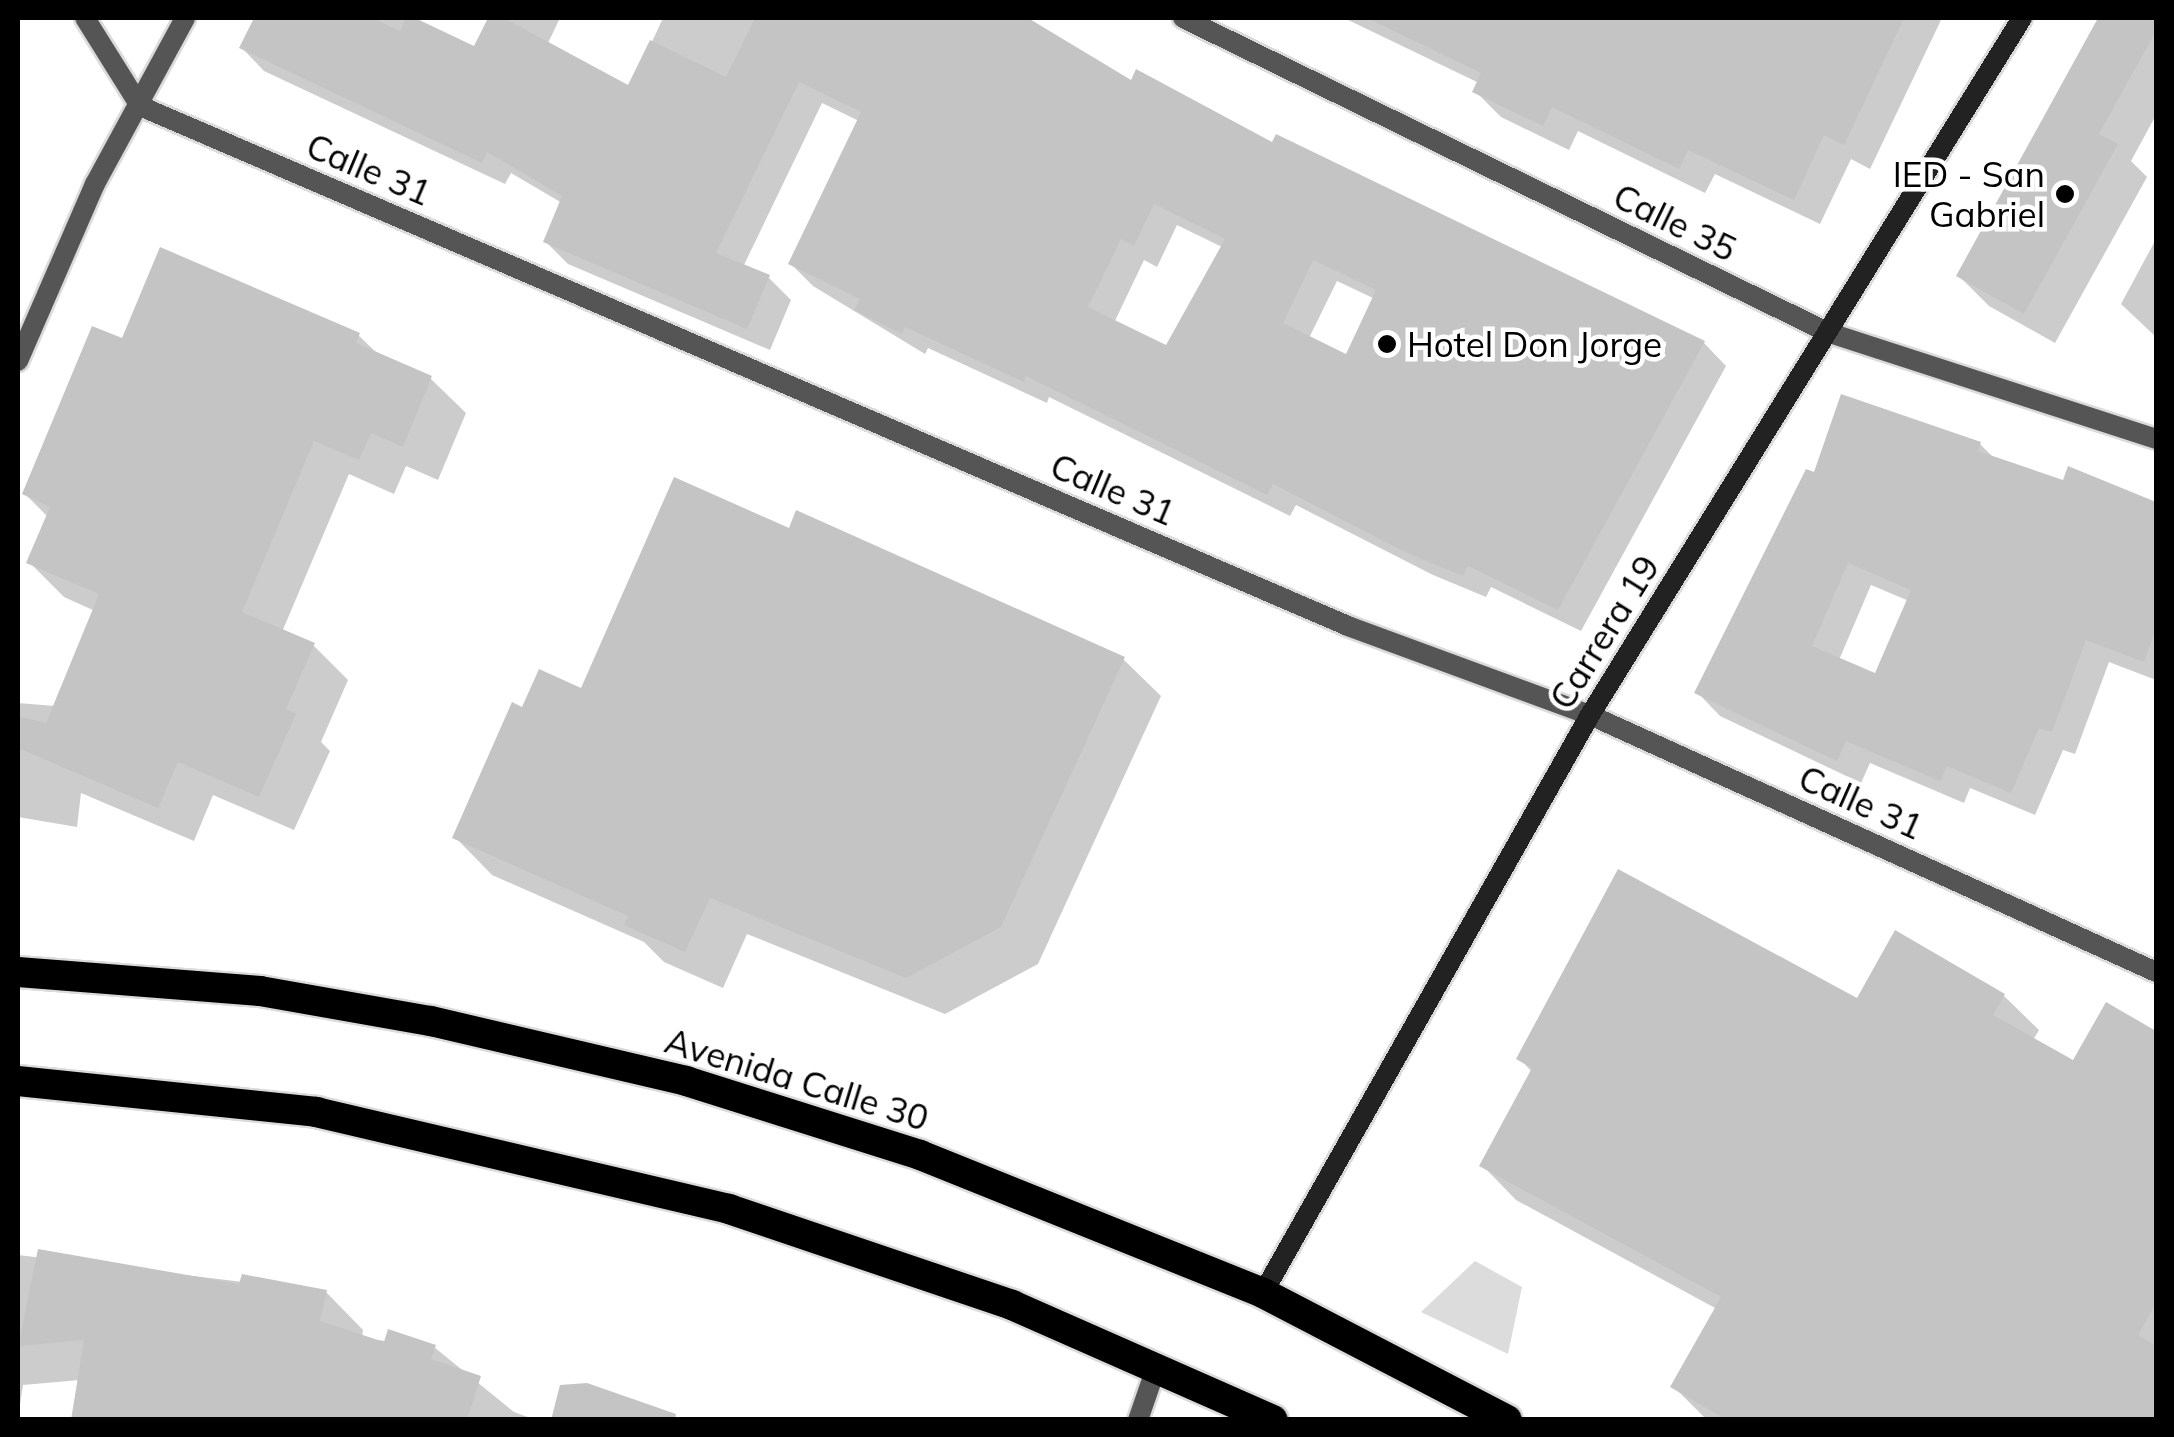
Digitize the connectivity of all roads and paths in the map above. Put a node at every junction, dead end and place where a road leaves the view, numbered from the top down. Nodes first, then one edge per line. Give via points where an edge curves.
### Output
1 (85, 18) edge
2 (185, 18) edge
3 (1183, 18) edge
4 (2022, 18) edge
5 (140, 106) junction
6 (1827, 332) junction
7 (18, 361) edge
8 (2156, 438) edge
9 (1590, 715) junction
10 (18, 972) edge
11 (2156, 972) edge
12 (18, 1080) edge
13 (1263, 1293) junction
14 (1157, 1365) junction
15 (1138, 1420) edge
16 (1273, 1420) edge
17 (1506, 1420) edge

1 - 5 street
2 - 5 street
3 - 6 street, Calle 35
4 - 6 street, Carrera 19
5 - 7 street via 94,184
5 - 9 street, Calle 31 via 1348,626
6 - 8 street, Calle 35
6 - 9 street, Carrera 19
9 - 11 street, Calle 31
9 - 13 street, Carrera 19
10 - 13 highway, Avenida Calle 30 via 260,990 431,1021 686,1082 920,1155
12 - 14 highway via 316,1112 577,1169 836,1241
13 - 17 highway, Avenida Calle 30
14 - 15 street
14 - 16 highway

